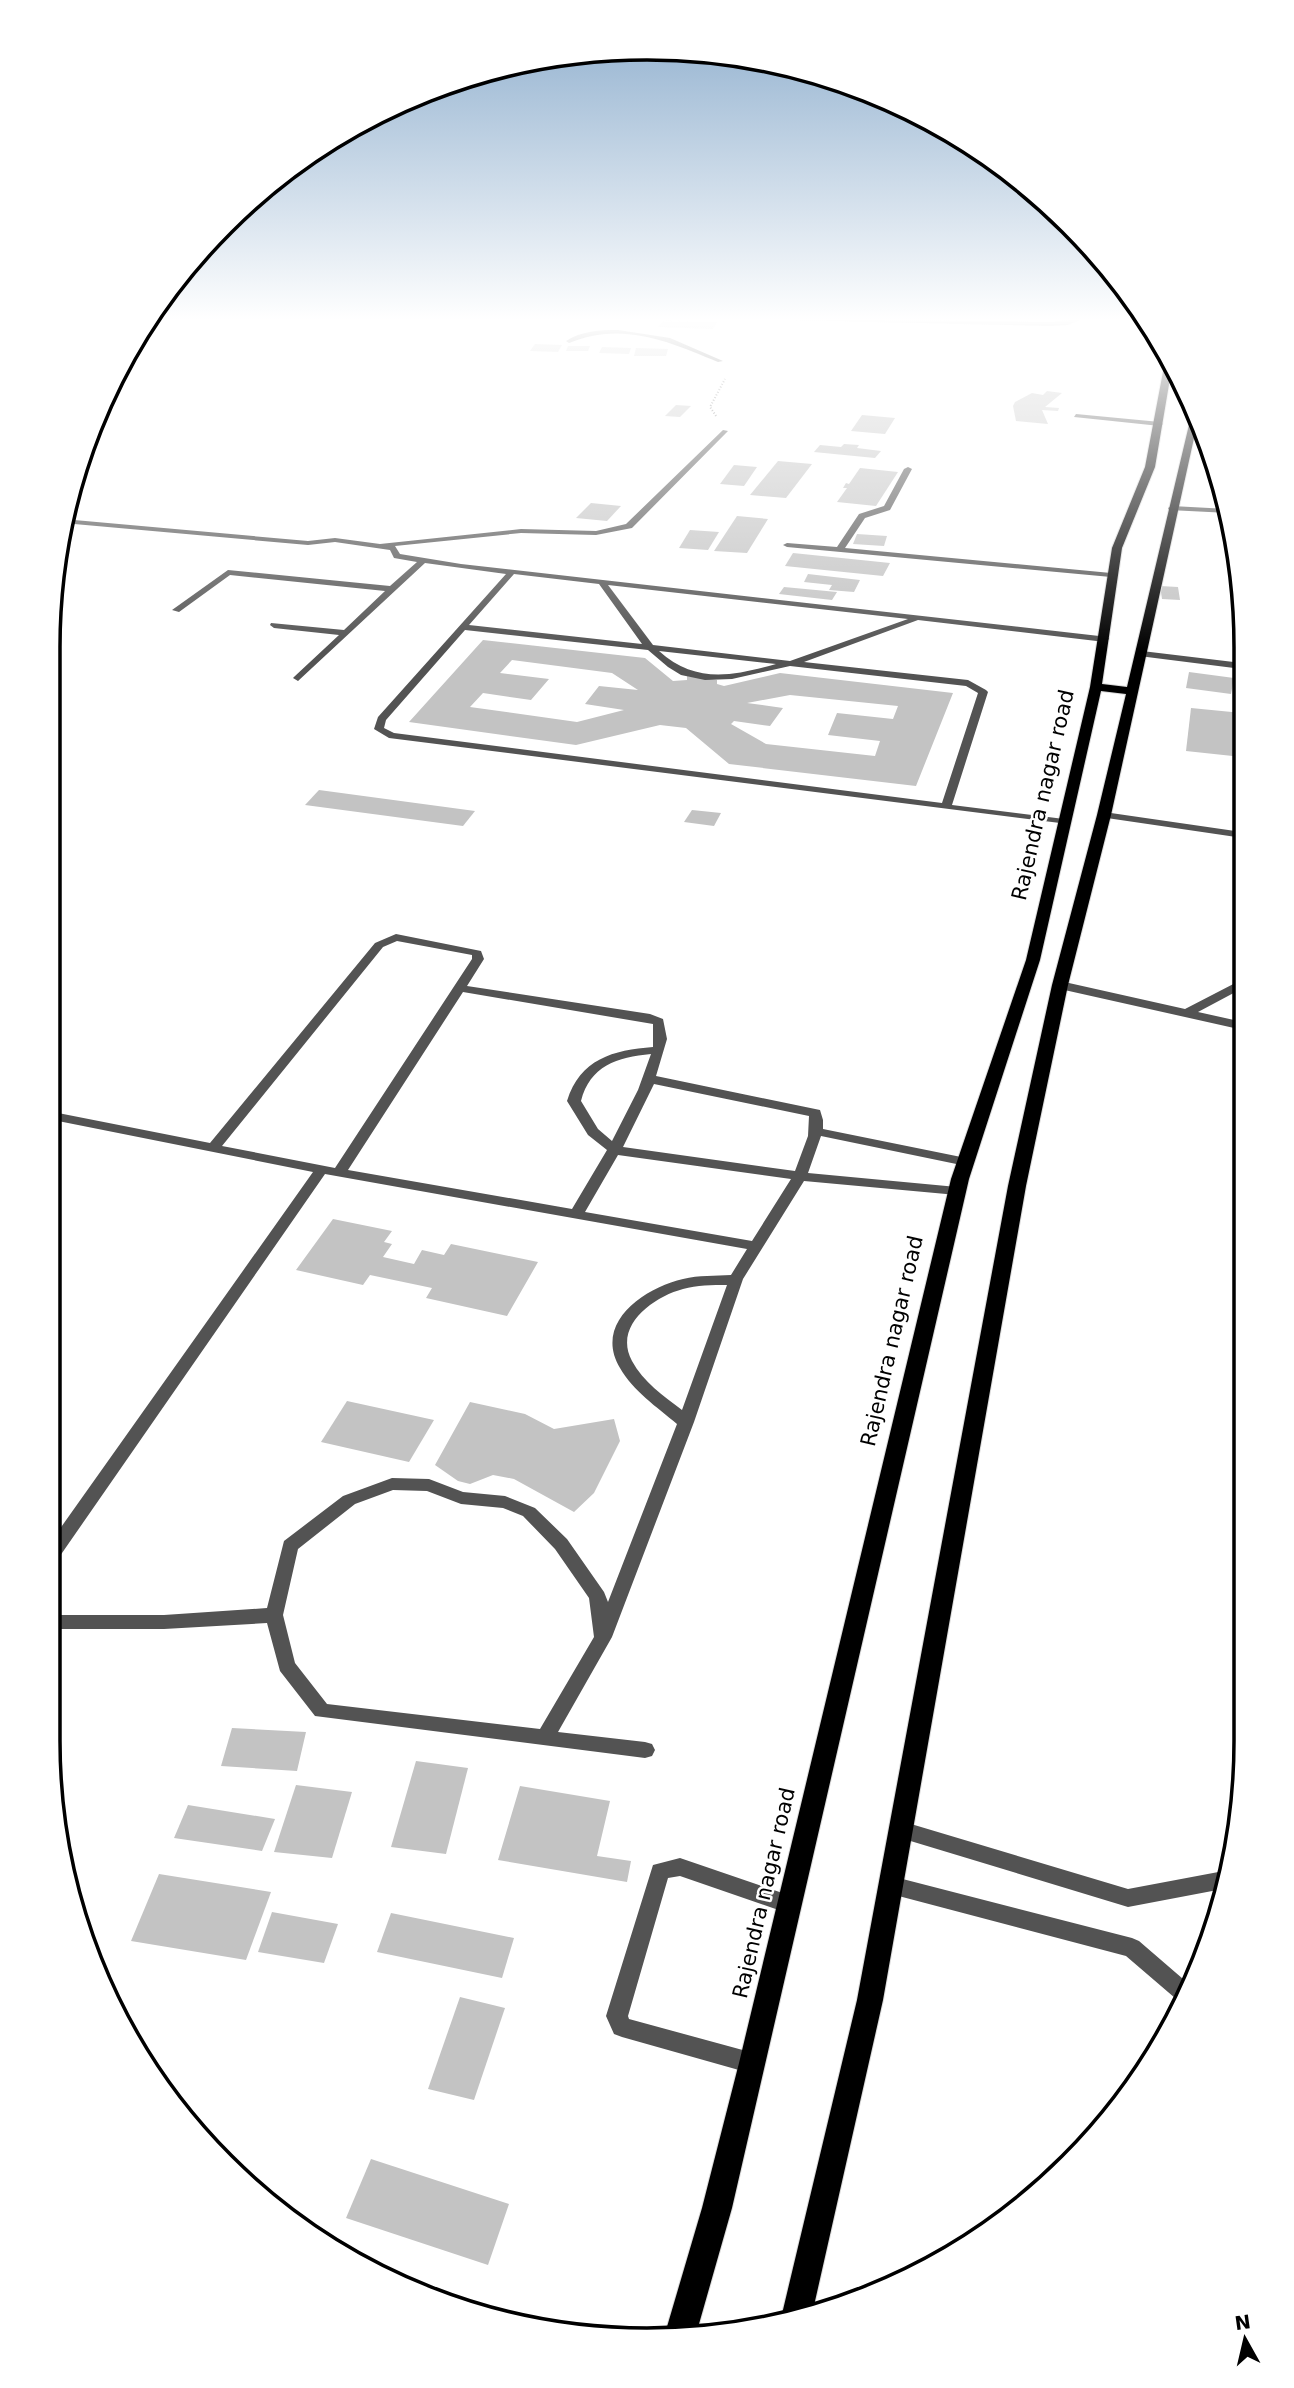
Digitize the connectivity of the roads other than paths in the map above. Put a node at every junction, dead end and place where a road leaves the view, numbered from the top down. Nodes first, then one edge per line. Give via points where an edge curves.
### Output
1 (1159, 429) edge
2 (1191, 429) edge
3 (725, 431) dead end
4 (908, 469) dead end
5 (1172, 508) junction
6 (1218, 510) edge
7 (73, 522) edge
8 (787, 545) dead end
9 (378, 546) junction
10 (839, 551) junction
11 (423, 560) junction
12 (511, 573) junction
13 (1111, 575) junction
14 (603, 583) junction
15 (392, 589) junction
16 (176, 610) dead end
17 (919, 618) junction
18 (274, 625) dead end
19 (463, 627) junction
20 (345, 633) junction
21 (1105, 639) junction
22 (650, 648) junction
23 (1142, 654) junction
24 (787, 663) junction
25 (1234, 665) edge
26 (298, 678) dead end
27 (1096, 687) junction
28 (1132, 691) junction
29 (946, 807) junction
30 (1104, 815) junction
31 (1065, 822) junction
32 (1234, 834) edge
33 (1060, 985) junction
34 (459, 988) junction
35 (1234, 988) edge
36 (1187, 1013) junction
37 (1234, 1024) edge
38 (658, 1050) junction
39 (650, 1079) junction
40 (60, 1117) edge
41 (814, 1131) junction
42 (212, 1149) junction
43 (615, 1150) junction
44 (966, 1162) junction
45 (322, 1169) junction
46 (339, 1173) junction
47 (800, 1176) junction
48 (957, 1191) junction
49 (576, 1215) junction
50 (755, 1246) junction
51 (736, 1279) junction
52 (686, 1422) junction
53 (60, 1542) edge
54 (274, 1615) junction
55 (60, 1622) edge
56 (603, 1637) junction
57 (546, 1736) junction
58 (645, 1750) dead end
59 (901, 1830) junction
60 (1217, 1881) edge
61 (891, 1885) junction
62 (790, 1905) junction
63 (1179, 1990) edge
64 (753, 2063) junction
65 (798, 2308) edge
66 (682, 2327) edge

1 - 13 main road, Rajendra nagar road
2 - 5 main road
3 - 9 street via 629,526 596,533 521,531
4 - 10 street via 887,508 862,516
5 - 6 street
5 - 23 main road
7 - 9 street
8 - 10 street
9 - 11 street via 393,548 397,556
10 - 13 street
11 - 12 street
11 - 15 street
12 - 14 street
12 - 19 street
13 - 21 main road, Rajendra nagar road
14 - 17 street
14 - 22 street
15 - 16 street via 228,572
15 - 20 street
17 - 21 street
17 - 24 street
18 - 20 street
19 - 22 street
19 - 29 street via 382,719 379,729 392,736
20 - 26 street
21 - 27 main road, Rajendra nagar road
22 - 24 street
22 - 24 street via 683,673 717,678
23 - 25 street
23 - 28 main road
24 - 29 street via 968,683 983,692
27 - 28 main road
27 - 31 main road, Rajendra nagar road
28 - 30 main road
29 - 31 street
30 - 32 street
30 - 33 main road
31 - 44 main road, Rajendra nagar road via 1033,960
33 - 36 street
33 - 59 main road via 1017,1186
34 - 38 street via 650,1018 662,1028
34 - 42 street via 477,953 396,937 379,945
34 - 46 street
35 - 36 street
36 - 37 street
38 - 39 street
38 - 43 street via 637,1051 590,1068 576,1088 574,1101 580,1113 593,1132
39 - 41 street via 806,1109 817,1117
39 - 43 street
40 - 42 street
41 - 44 street
41 - 47 street
42 - 45 street
43 - 47 street
43 - 49 street
44 - 48 main road, Rajendra nagar road
45 - 46 street
45 - 53 street
46 - 49 street
47 - 48 street
47 - 50 street
48 - 62 main road, Rajendra nagar road
49 - 50 street
50 - 51 street
51 - 52 street
51 - 52 street via 683,1284 628,1312 620,1335 622,1358 642,1385
52 - 56 street
54 - 55 street
54 - 56 street via 290,1546 324,1517 349,1500 392,1484 429,1485 461,1498 505,1502 529,1512 561,1545 598,1597
54 - 57 street via 288,1666 322,1711
56 - 57 street
57 - 58 street
59 - 60 street via 1128,1898
59 - 61 main road
61 - 63 street via 1132,1948
61 - 65 main road via 870,2000
62 - 64 main road, Rajendra nagar road
62 - 64 street via 680,1867 660,1871 617,2016 622,2028
64 - 66 main road, Rajendra nagar road

